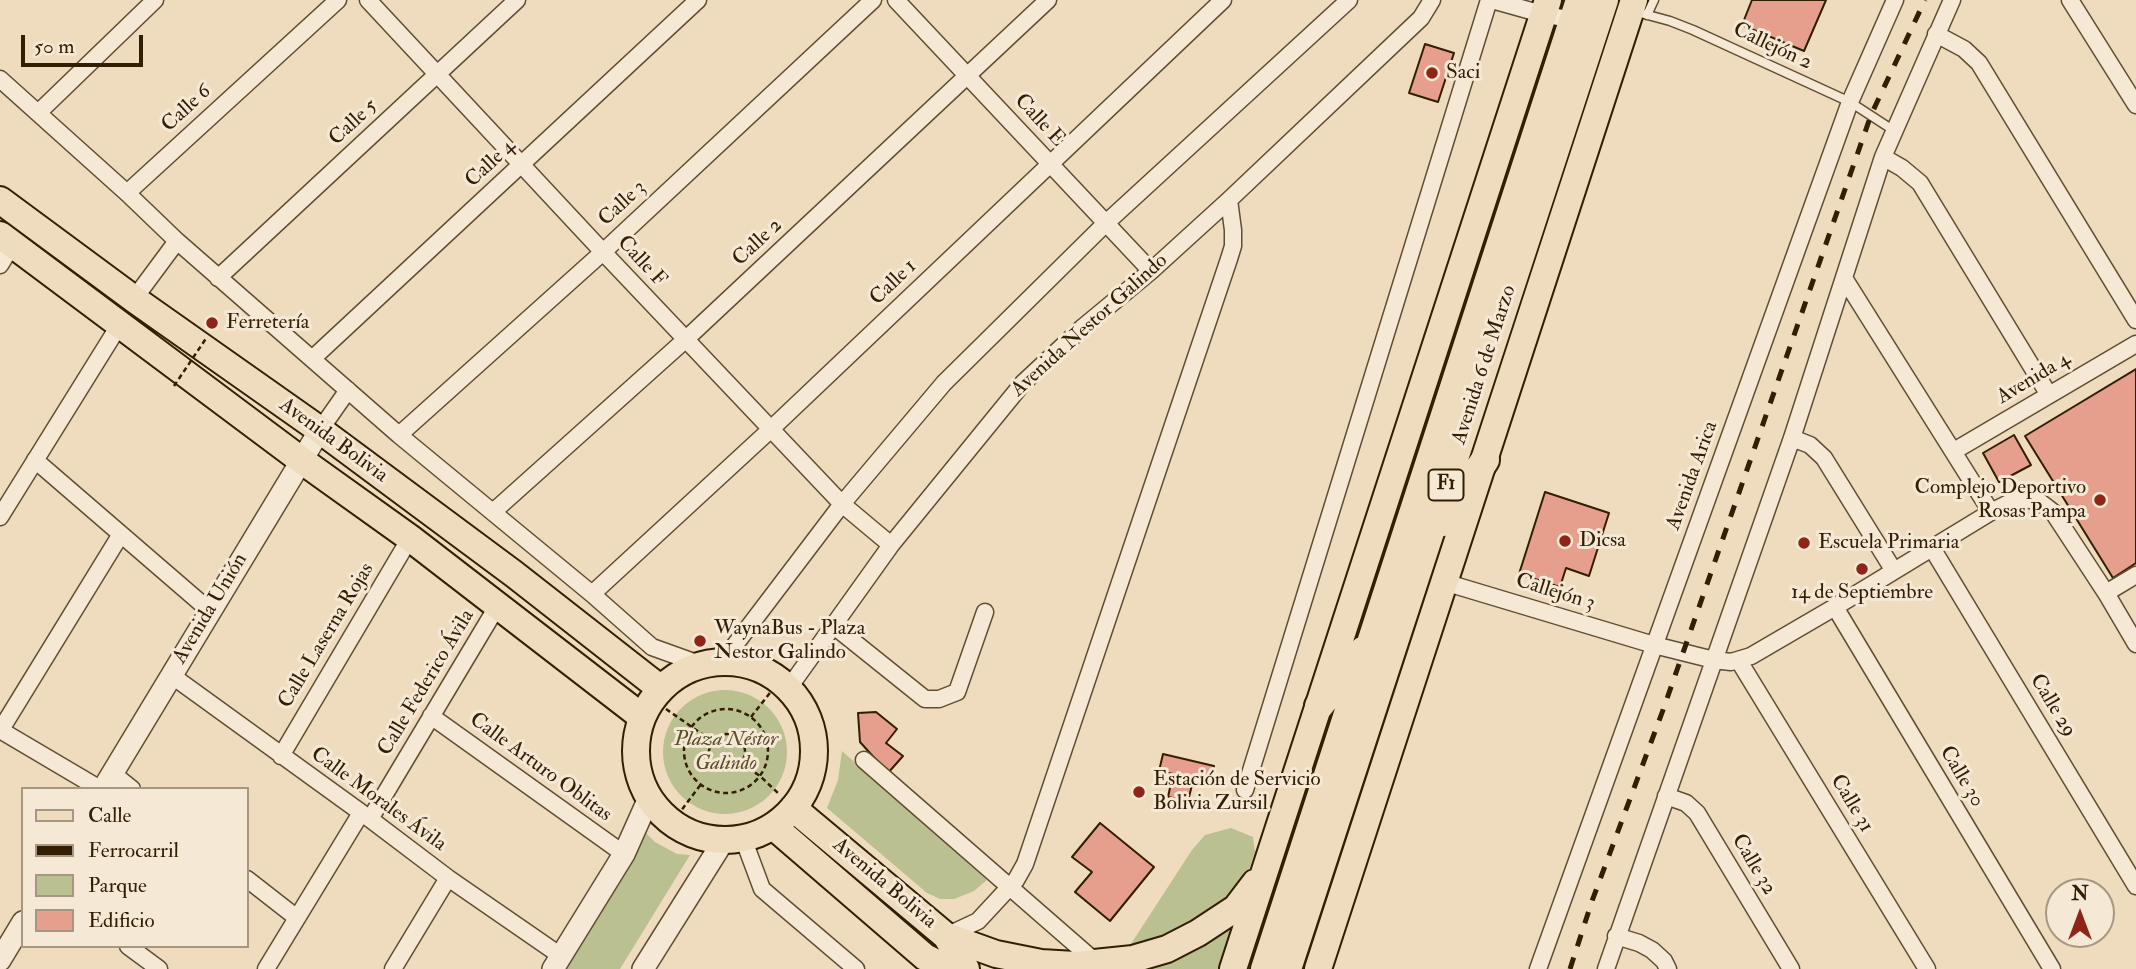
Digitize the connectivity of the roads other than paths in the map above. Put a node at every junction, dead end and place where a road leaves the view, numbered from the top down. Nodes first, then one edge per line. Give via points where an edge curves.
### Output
1 (155, 0) edge
2 (338, 0) edge
3 (368, 0) edge
4 (517, 0) edge
5 (698, 0) edge
6 (873, 0) edge
7 (896, 0) edge
8 (1048, 0) edge
9 (1223, 0) edge
10 (1349, 0) edge
11 (1432, 0) edge
12 (1491, 0) edge
13 (1895, 0) edge
14 (1952, 0) edge
15 (2070, 0) edge
16 (1641, 6) edge
17 (1545, 7) edge
18 (1589, 9) edge
19 (1936, 34) junction
20 (437, 75) junction
21 (967, 75) junction
22 (0, 80) edge
23 (1850, 102) junction
24 (2136, 104) edge
25 (38, 113) junction
26 (1893, 130) junction
27 (1883, 157) junction
28 (1050, 163) junction
29 (521, 165) junction
30 (127, 193) junction
31 (0, 200) edge
32 (1229, 200) junction
33 (1106, 223) junction
34 (177, 241) junction
35 (4, 248) edge
36 (603, 253) junction
37 (1151, 271) junction
38 (218, 278) junction
39 (1844, 278) junction
40 (134, 299) junction
41 (2136, 320) edge
42 (120, 324) junction
43 (685, 340) junction
44 (2136, 344) edge
45 (312, 359) junction
46 (348, 390) junction
47 (2049, 395) junction
48 (320, 430) junction
49 (770, 430) junction
50 (399, 435) junction
51 (1792, 438) junction
52 (1954, 451) junction
53 (35, 460) junction
54 (301, 460) junction
55 (1485, 460) junction
56 (842, 504) junction
57 (493, 512) junction
58 (1991, 512) junction
59 (0, 517) edge
60 (121, 534) junction
61 (410, 538) junction
62 (891, 545) junction
63 (1932, 548) junction
64 (1424, 551) junction
65 (1894, 571) junction
66 (2136, 575) edge
67 (1444, 582) junction
68 (2106, 593) junction
69 (592, 594) junction
70 (498, 605) junction
71 (1835, 607) junction
72 (210, 611) junction
73 (985, 611) dead end
74 (834, 626) junction
75 (1373, 638) junction
76 (2136, 644) edge
77 (1654, 645) junction
78 (1714, 660) junction
79 (1740, 660) junction
80 (712, 664) junction
81 (171, 675) junction
82 (784, 685) junction
83 (652, 702) junction
84 (1319, 706) junction
85 (431, 716) junction
86 (0, 731) edge
87 (281, 756) junction
88 (864, 760) dead end
89 (105, 784) edge
90 (1245, 790) dead end
91 (1666, 796) junction
92 (649, 798) junction
93 (793, 808) junction
94 (365, 816) junction
95 (773, 826) junction
96 (734, 839) junction
97 (624, 855) junction
98 (1270, 857) junction
99 (448, 878) junction
100 (248, 879) edge
101 (2136, 886) edge
102 (1009, 887) junction
103 (297, 918) junction
104 (21, 925) edge
105 (946, 936) junction
106 (1616, 936) junction
107 (131, 948) edge
108 (0, 960) edge
109 (557, 962) edge
110 (1098, 964) junction
111 (159, 969) edge
112 (266, 969) edge
113 (393, 969) edge
114 (643, 969) edge
115 (856, 969) edge
116 (948, 969) edge
117 (966, 969) edge
118 (1233, 969) edge
119 (1265, 969) edge
120 (1287, 969) edge
121 (1318, 969) edge
122 (1538, 969) edge
123 (1605, 969) edge
124 (1668, 969) edge
125 (1791, 969) edge
126 (1927, 969) edge
127 (2052, 969) edge

1 - 25 street
2 - 30 street, Calle 6
3 - 20 street, Calle F
4 - 20 street, Calle 5
5 - 29 street, Calle 4
6 - 36 street, Calle 3
7 - 21 street, Calle E
8 - 21 street, Calle 2
9 - 28 street, Calle 1
10 - 33 street
11 - 32 street, Avenida Nestor Galindo via 1422,18
12 - 17 street
12 - 90 street
13 - 23 street, Avenida Arica
14 - 19 street
15 - 24 street
16 - 18 street
16 - 23 lane, Callejón 2
16 - 55 main road, Avenida 6 de Marzo
17 - 18 street
17 - 84 main road
18 - 64 highway, Avenida 6 de Marzo / F1
18 - 75 highway, Avenida 6 de Marzo / F1
19 - 26 street
19 - 41 street via 1979,63
20 - 29 street, Calle F
20 - 38 street, Calle 5
21 - 28 street, Calle E
21 - 43 street, Calle 2
22 - 25 street
23 - 26 lane, Callejón 2
23 - 77 street, Avenida Arica
25 - 30 street
26 - 27 street
27 - 39 street
27 - 47 street via 1920,183
28 - 33 street, Calle E
28 - 49 street, Calle 1
29 - 36 street, Calle F
29 - 45 street, Calle 4
30 - 34 street
31 - 40 main road, Avenida Bolivia
32 - 37 street, Avenida Nestor Galindo
32 - 102 street via 1230,259 1025,864
33 - 37 street, Calle E
33 - 56 street via 944,383
34 - 38 street
34 - 40 street
35 - 42 main road, Avenida Bolivia
36 - 43 street, Calle F
36 - 50 street, Calle 3
37 - 62 street, Avenida Nestor Galindo via 1023,383
38 - 45 street
39 - 51 street
39 - 52 street
40 - 48 main road, Avenida Bolivia
42 - 53 street
42 - 54 main road, Avenida Bolivia
43 - 49 street, Calle F
43 - 57 street, Calle 2
44 - 47 street, Avenida 4
45 - 46 street
46 - 48 street
46 - 50 street
47 - 52 street, Avenida 4
48 - 54 street, Avenida Unión
48 - 83 main road, Avenida Bolivia via 514,574
49 - 56 street, Calle F
49 - 69 street, Calle 1
50 - 57 street
51 - 65 street via 1810,445 1824,458
51 - 78 street
52 - 58 street
53 - 59 street
53 - 60 street
54 - 61 main road, Avenida Bolivia
54 - 72 street, Avenida Unión
55 - 64 highway
55 - 67 main road, Avenida 6 de Marzo
56 - 62 street, Calle F
56 - 80 street
57 - 69 street
58 - 63 street
58 - 68 street via 2013,501 2040,502 2053,512
60 - 72 street
60 - 86 street
61 - 70 main road, Avenida Bolivia
61 - 87 street, Calle Laserna Rojas
62 - 74 street, Avenida Nestor Galindo
63 - 65 street
63 - 101 street, Calle 29
64 - 120 highway, Avenida 6 de Marzo / F1
65 - 71 street
66 - 68 street
67 - 77 street, Callejón 3
67 - 121 main road, Avenida 6 de Marzo
68 - 76 street
69 - 80 street via 652,647
70 - 83 main road, Avenida Bolivia
70 - 85 street, Calle Federico Ávila
71 - 79 street
71 - 127 street, Calle 30
72 - 81 street, Avenida Unión
73 - 74 street via 957,692 939,699 925,699
74 - 82 street, Avenida Nestor Galindo
75 - 84 highway
75 - 119 highway, Avenida 6 de Marzo / F1
77 - 78 street, Callejón 3
77 - 122 street, Avenida Arica
78 - 79 street, Callejón 3
78 - 91 street
79 - 126 street, Calle 31
80 - 82 main road via 742,664 762,670
80 - 83 main road via 683,673
81 - 87 street, Calle Morales Ávila
81 - 89 street, Avenida Unión
82 - 93 main road via 804,710 813,735 814,761 807,786
83 - 92 main road via 636,738 640,779
84 - 98 main road
85 - 94 street, Calle Federico Ávila
85 - 97 street, Calle Arturo Oblitas
86 - 89 street
87 - 94 street, Calle Morales Ávila
88 - 102 street
91 - 106 street
91 - 125 street, Calle 32 via 1697,813
92 - 96 main road via 672,823 688,832
92 - 97 street
93 - 95 main road
93 - 105 main road, Avenida Bolivia
94 - 99 street, Calle Morales Ávila
94 - 103 street, Calle Federico Ávila
95 - 96 main road
95 - 116 main road, Avenida Bolivia via 925,957
96 - 114 street
96 - 115 street via 762,890
97 - 109 street
98 - 110 main road via 1236,908 1198,933 1167,949
98 - 118 main road
99 - 109 street, Calle Morales Ávila
99 - 113 street
100 - 103 street
102 - 105 street via 978,921
102 - 110 street
103 - 112 street, Calle Federico Ávila
104 - 108 street
105 - 110 main road via 996,954 1041,963
105 - 117 main road, Avenida Bolivia
106 - 123 street
106 - 124 street via 1652,950
107 - 111 street

